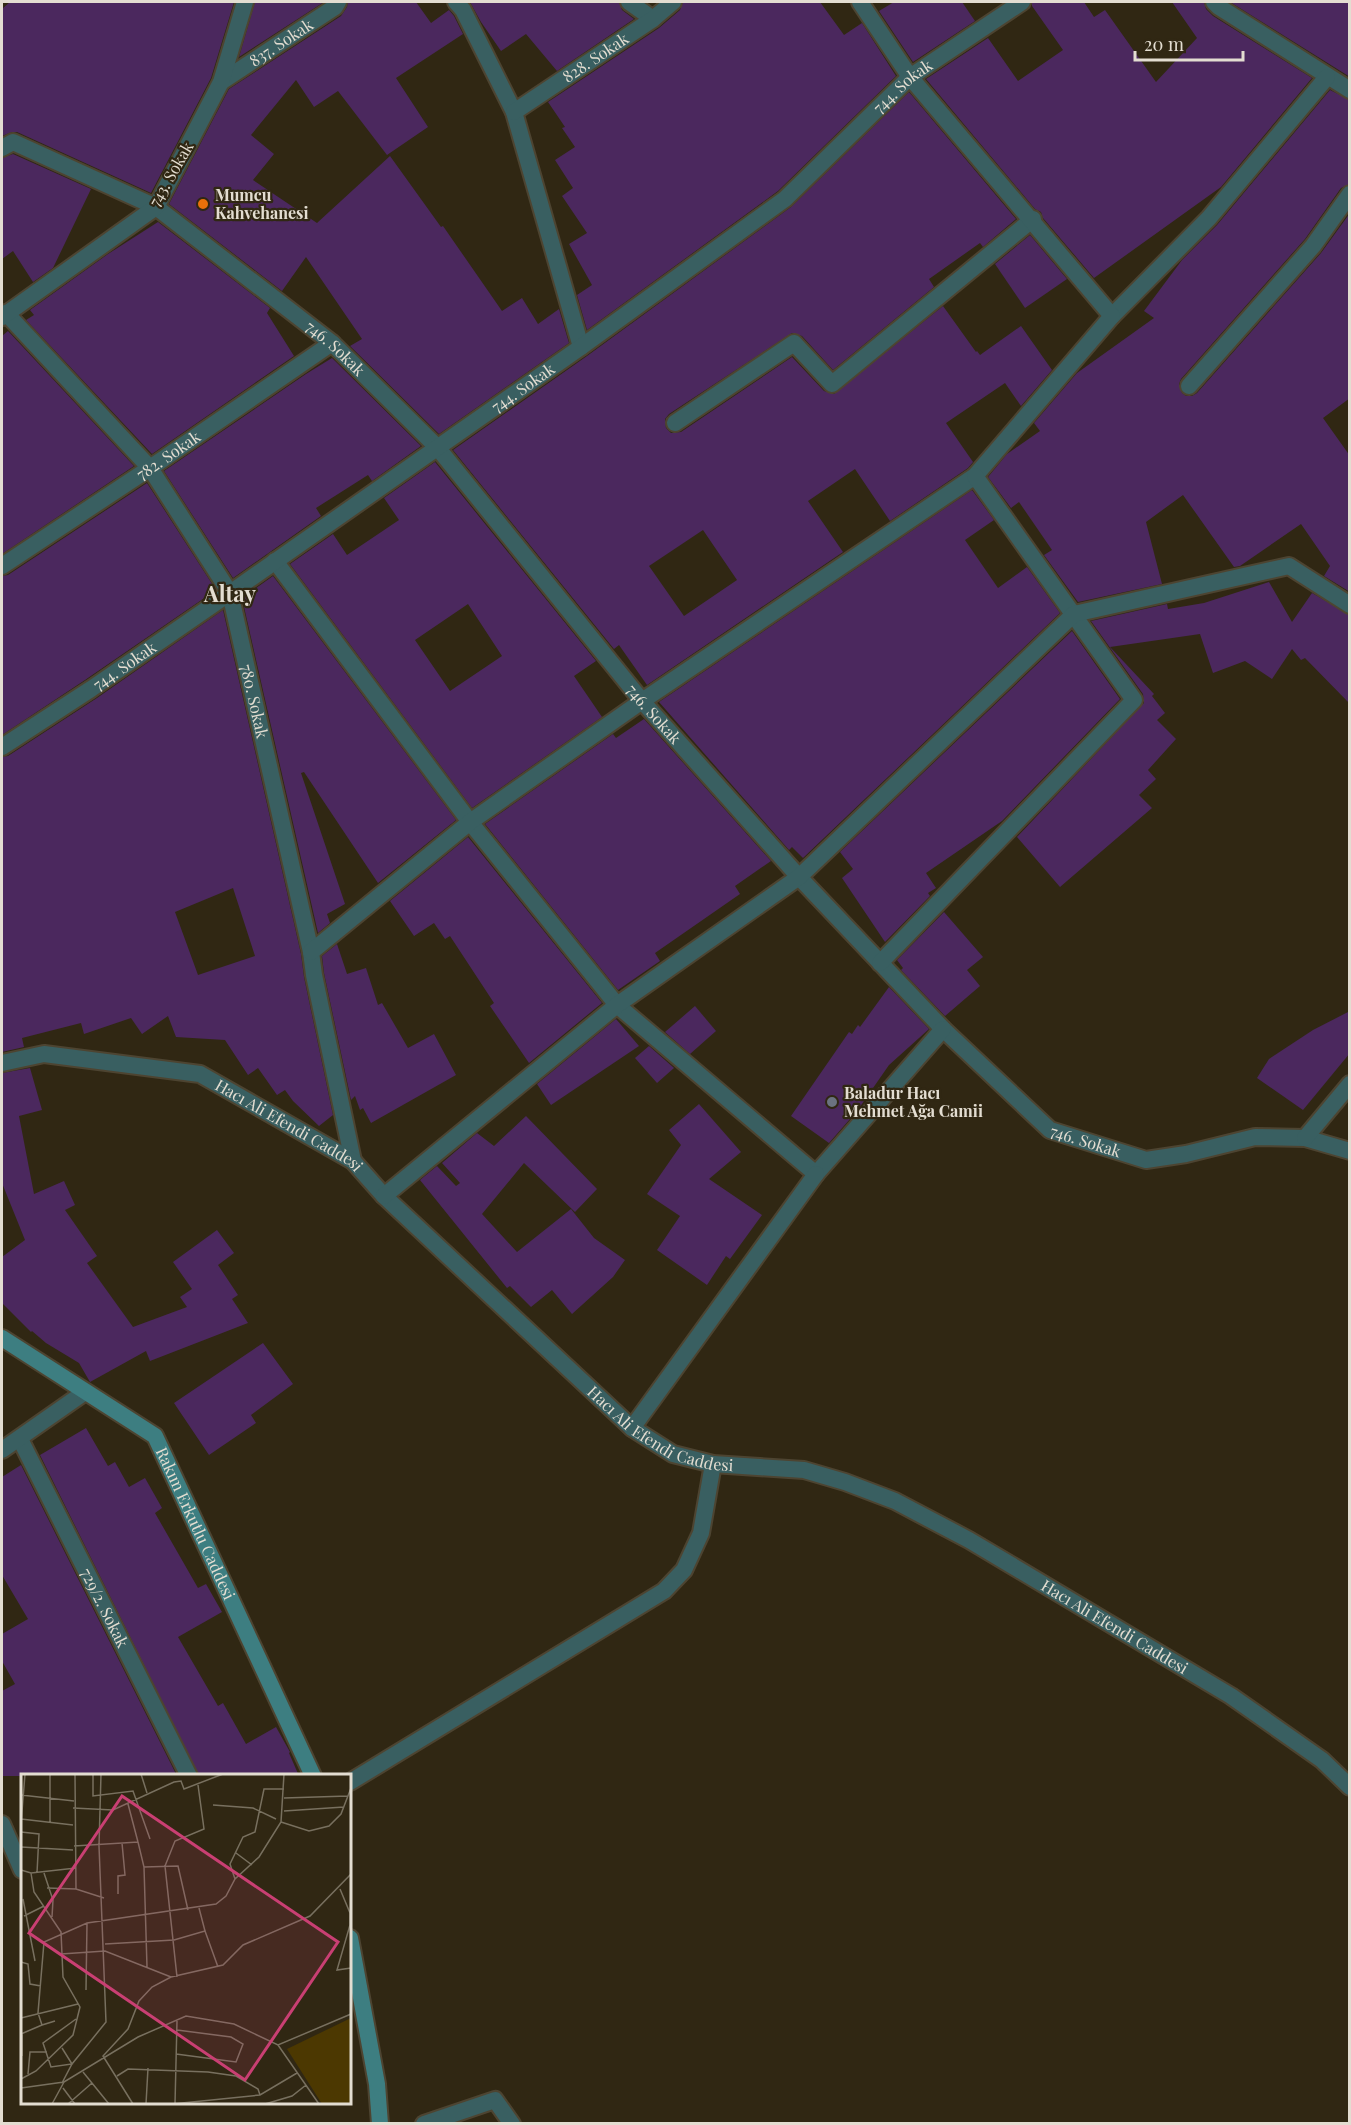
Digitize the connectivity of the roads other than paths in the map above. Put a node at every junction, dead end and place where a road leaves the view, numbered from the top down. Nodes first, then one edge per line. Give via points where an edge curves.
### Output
1 (245, 2) edge
2 (338, 2) edge
3 (456, 2) edge
4 (629, 2) edge
5 (673, 2) edge
6 (860, 2) edge
7 (1022, 2) edge
8 (1214, 2) edge
9 (653, 19) junction
10 (910, 77) junction
11 (1327, 77) junction
12 (221, 82) junction
13 (1350, 90) edge
14 (514, 112) junction
15 (2, 148) edge
16 (1350, 194) edge
17 (156, 207) junction
18 (1033, 219) junction
19 (4, 315) edge
20 (1112, 316) junction
21 (332, 343) junction
22 (580, 347) junction
23 (1189, 386) dead end
24 (675, 423) dead end
25 (437, 447) junction
26 (150, 468) junction
27 (975, 476) junction
28 (275, 561) junction
29 (2, 566) edge
30 (230, 593) junction
31 (1350, 605) edge
32 (1074, 614) junction
33 (642, 701) junction
34 (2, 747) edge
35 (470, 822) junction
36 (799, 877) junction
37 (311, 952) junction
38 (880, 963) junction
39 (617, 1005) junction
40 (943, 1029) junction
41 (2, 1063) edge
42 (1350, 1084) edge
43 (1305, 1138) junction
44 (1350, 1151) edge
45 (353, 1161) junction
46 (816, 1174) junction
47 (384, 1196) junction
48 (2, 1338) edge
49 (85, 1392) junction
50 (632, 1428) junction
51 (20, 1439) junction
52 (2, 1450) edge
53 (713, 1464) junction
54 (188, 1774) edge
55 (312, 1774) edge
56 (351, 1781) edge
57 (1350, 1787) edge
58 (2, 1824) edge
59 (21, 1868) edge
60 (351, 1943) edge
61 (380, 2124) edge
62 (424, 2124) edge
63 (512, 2124) edge

1 - 12 street, 743. Sokak
2 - 12 street, 837. Sokak
3 - 14 street
4 - 9 street
5 - 9 street, 828. Sokak
6 - 10 street
7 - 10 street, 744. Sokak
8 - 11 street
9 - 14 street, 828. Sokak
10 - 18 street
10 - 22 street, 744. Sokak via 785,199
11 - 13 street
11 - 20 street via 1209,218
12 - 17 street, 743. Sokak
14 - 22 street
15 - 17 street, 746. Sokak via 13,142
16 - 23 street via 1313,246
17 - 19 street, 743. Sokak
17 - 21 street, 746. Sokak
18 - 20 street
18 - 24 street via 832,384 794,343
19 - 26 street, 780. Sokak
20 - 27 street
21 - 25 street, 746. Sokak
21 - 26 street, 782. Sokak
22 - 25 street, 744. Sokak
25 - 28 street, 744. Sokak
25 - 33 street, 746. Sokak
26 - 29 street, 782. Sokak
26 - 30 street, 780. Sokak
27 - 32 street
27 - 33 street
28 - 30 street, 744. Sokak
28 - 35 street
30 - 34 street, 744. Sokak
30 - 37 street, 780. Sokak
31 - 32 street via 1289,566
32 - 36 street
32 - 38 street via 1134,700
33 - 35 street
33 - 36 street, 746. Sokak
35 - 37 street
35 - 39 street
36 - 38 street, 746. Sokak
36 - 39 street
37 - 45 street, 780. Sokak
38 - 40 street, 746. Sokak
39 - 46 street
39 - 47 street
40 - 43 street, 746. Sokak via 1050,1130 1146,1160 1255,1137
40 - 46 street
41 - 45 street, Hacı Ali Efendi Caddesi via 44,1054 200,1074
42 - 43 street
43 - 44 street, 746. Sokak
45 - 47 street, Hacı Ali Efendi Caddesi
46 - 50 street
47 - 50 street, Hacı Ali Efendi Caddesi
48 - 49 main road, Rakım Erkutlu Caddesi
49 - 51 street
49 - 55 main road, Rakım Erkutlu Caddesi via 155,1436
50 - 53 street, Hacı Ali Efendi Caddesi via 673,1454
51 - 52 street
51 - 54 street, 729/2. Sokak
53 - 56 street via 701,1533 684,1570 664,1591
53 - 57 street, Hacı Ali Efendi Caddesi via 804,1470 895,1501 969,1540 1232,1696 1322,1760
58 - 59 street
60 - 61 main road via 377,2084
62 - 63 street via 495,2100

